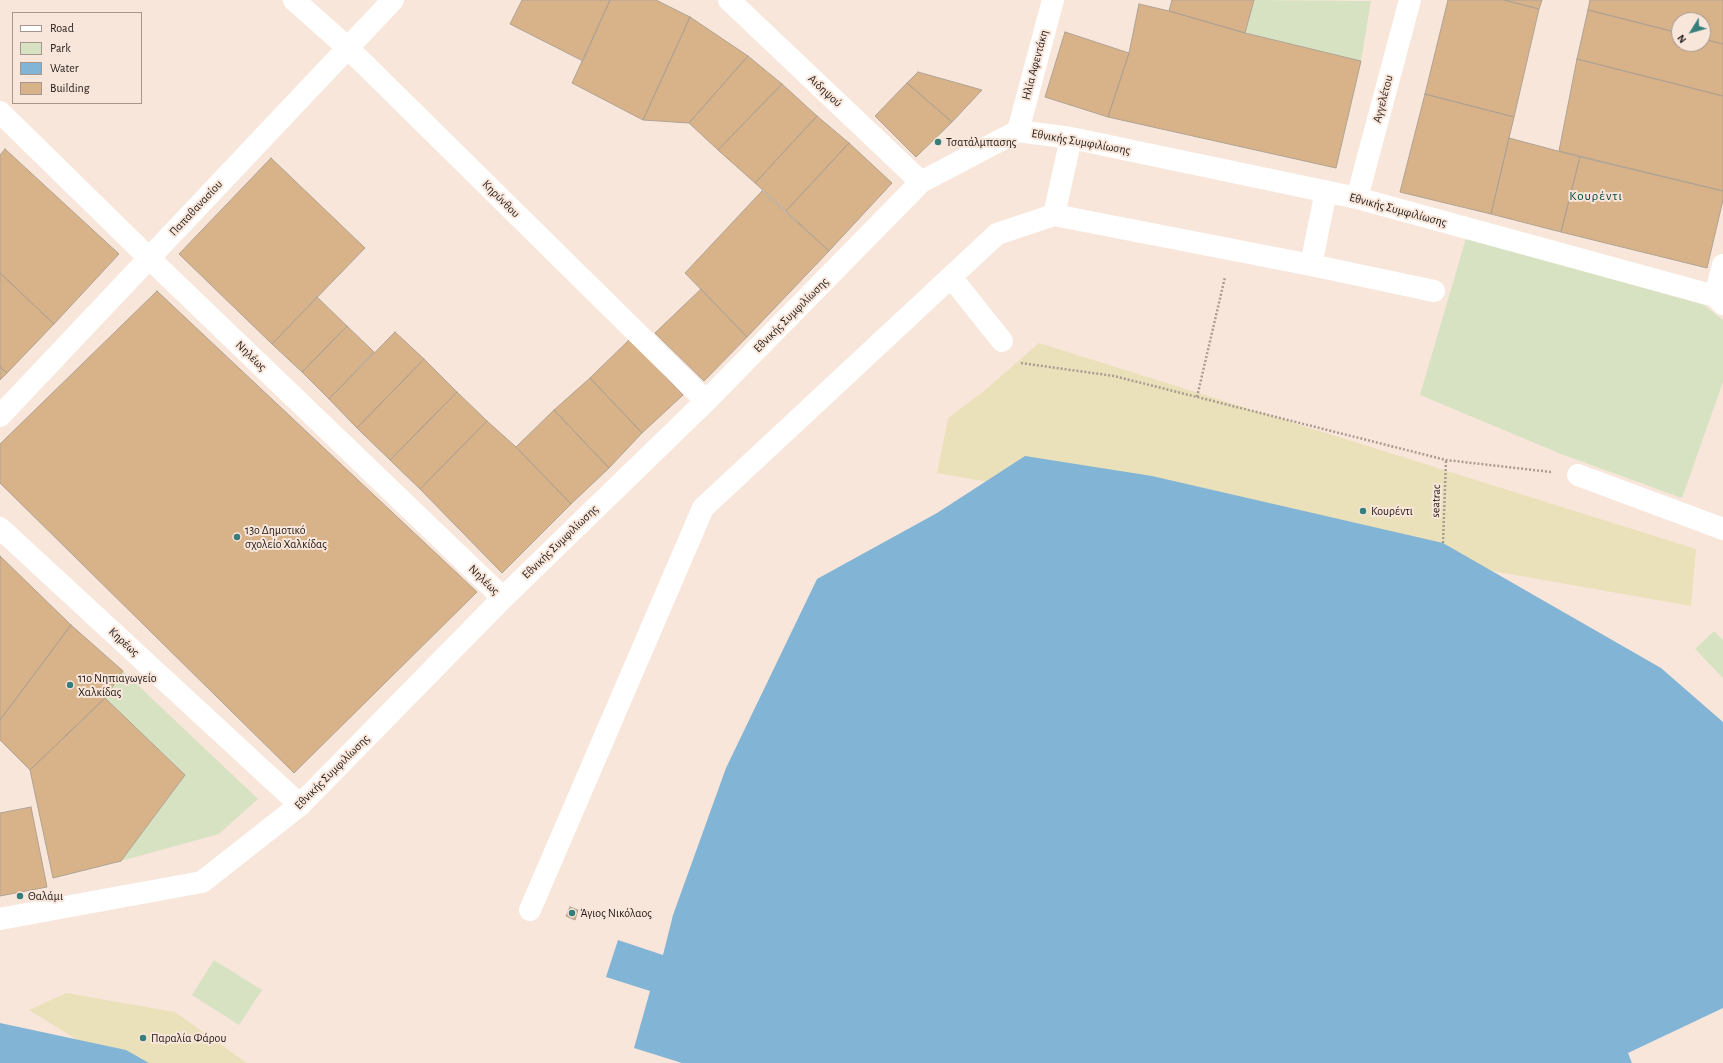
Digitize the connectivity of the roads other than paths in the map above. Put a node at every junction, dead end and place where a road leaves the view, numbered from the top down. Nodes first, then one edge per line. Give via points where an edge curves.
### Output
1 (294, 0) edge
2 (393, 0) edge
3 (729, 0) edge
4 (1053, 0) edge
5 (1410, 0) edge
6 (348, 48) junction
7 (0, 112) edge
8 (1018, 131) junction
9 (1071, 138) junction
10 (921, 182) junction
11 (1326, 192) junction
12 (1357, 198) junction
13 (1054, 215) junction
14 (149, 258) junction
15 (1311, 265) junction
16 (1723, 265) edge
17 (951, 277) junction
18 (1434, 291) dead end
19 (1719, 300) edge
20 (1002, 341) dead end
21 (706, 401) junction
22 (0, 416) edge
23 (1578, 474) road end
24 (0, 528) edge
25 (1723, 529) edge
26 (503, 598) junction
27 (300, 805) junction
28 (530, 910) dead end
29 (0, 919) edge

1 - 6 street, Κηρύνθου
2 - 6 street, Παπαθανασίου
3 - 10 street, Αιδηψού
4 - 8 street, Ηλία Αφεντάκη
5 - 12 street, Αγγελέτου
6 - 14 street, Παπαθανασίου
6 - 21 street, Κηρύνθου
7 - 14 street, Νηλέως
8 - 9 street, Εθνικής Συμφιλίωσης
8 - 10 street, Εθνικής Συμφιλίωσης
9 - 11 street, Εθνικής Συμφιλίωσης
9 - 13 street
10 - 21 street, Εθνικής Συμφιλίωσης
11 - 12 street, Εθνικής Συμφιλίωσης
11 - 15 street
12 - 19 street, Εθνικής Συμφιλίωσης
13 - 15 street
13 - 17 street via 997,234
14 - 22 street, Παπαθανασίου
14 - 26 street, Νηλέως
15 - 18 street
16 - 19 street
17 - 20 street
17 - 28 street via 704,508
21 - 26 street, Εθνικής Συμφιλίωσης
23 - 25 street
24 - 27 street, Κηρέως
26 - 27 street, Εθνικής Συμφιλίωσης
27 - 29 street, Εθνικής Συμφιλίωσης via 202,882

